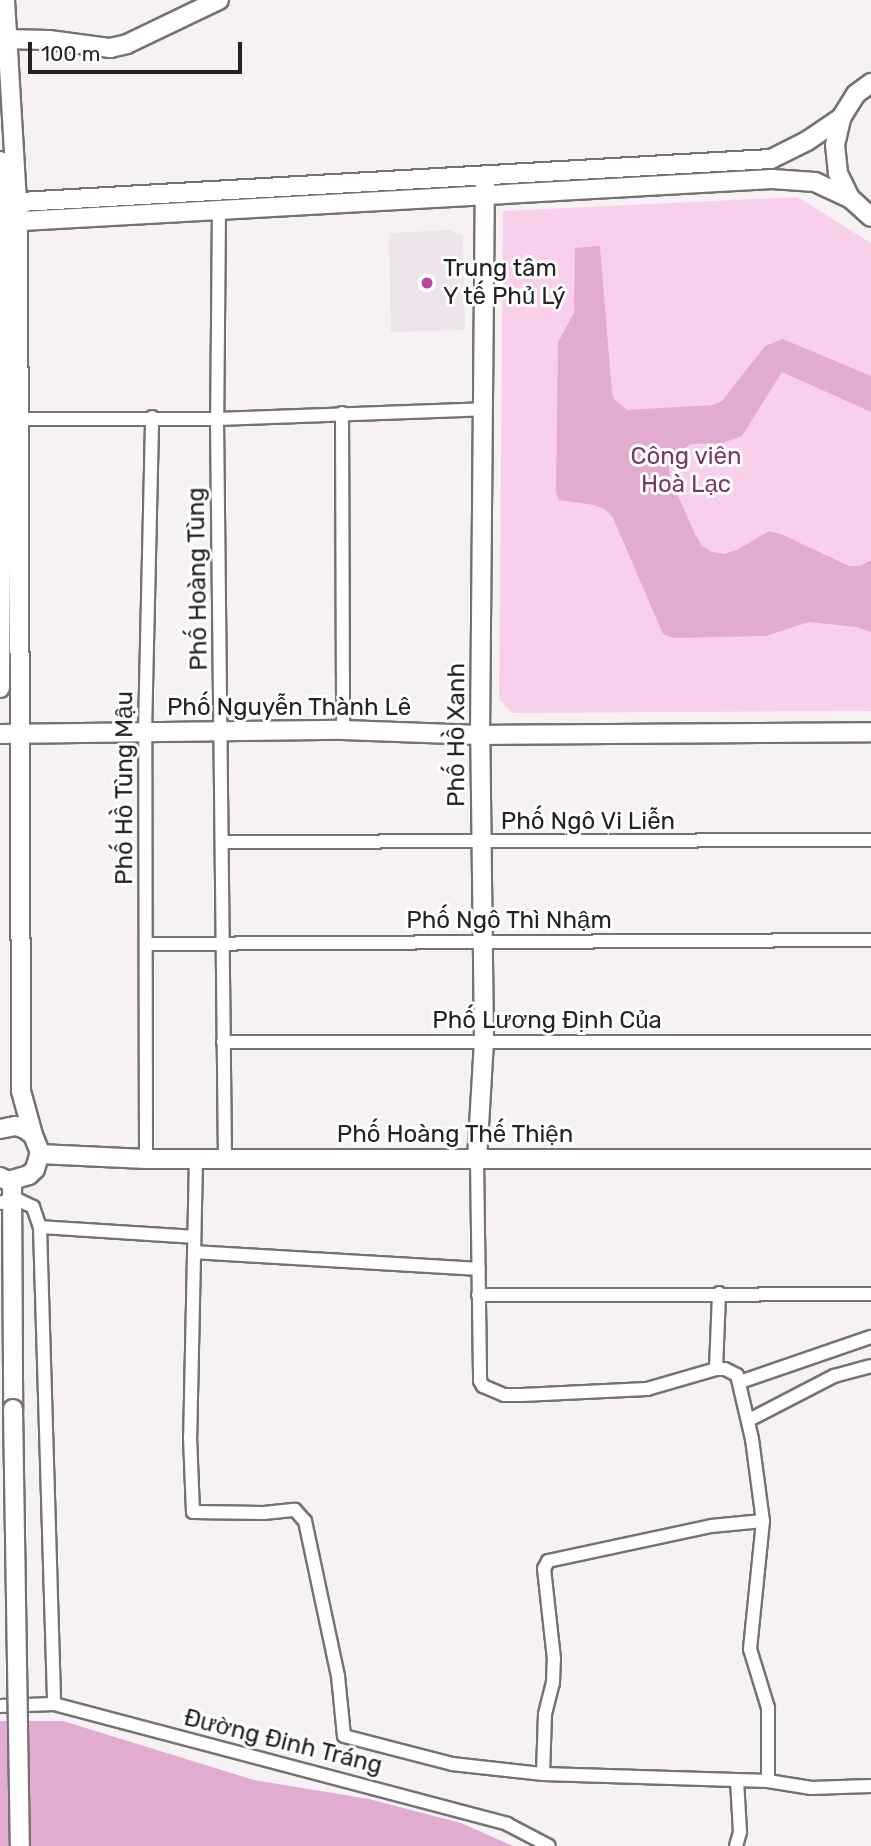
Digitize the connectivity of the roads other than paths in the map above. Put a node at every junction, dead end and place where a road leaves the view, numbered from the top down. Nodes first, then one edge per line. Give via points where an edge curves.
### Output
1 (5, 0) edge
2 (219, 0) edge
3 (3, 38) edge
4 (871, 83) edge
5 (841, 118) junction
6 (0, 162) edge
7 (485, 176) junction
8 (486, 195) junction
9 (850, 198) junction
10 (218, 200) junction
11 (10, 203) junction
12 (871, 217) edge
13 (11, 221) junction
14 (484, 409) junction
15 (342, 413) junction
16 (152, 417) junction
17 (18, 419) junction
18 (217, 419) junction
19 (0, 688) edge
20 (343, 730) junction
21 (145, 732) junction
22 (220, 732) junction
23 (871, 732) edge
24 (0, 734) edge
25 (19, 734) junction
26 (481, 735) junction
27 (871, 840) edge
28 (222, 842) junction
29 (482, 844) junction
30 (871, 940) edge
31 (222, 941) junction
32 (483, 943) junction
33 (147, 944) junction
34 (484, 1041) junction
35 (223, 1042) junction
36 (871, 1042) edge
37 (0, 1129) edge
38 (33, 1135) junction
39 (39, 1154) junction
40 (196, 1158) junction
41 (146, 1159) junction
42 (225, 1159) junction
43 (477, 1159) junction
44 (871, 1159) edge
45 (6, 1190) edge
46 (40, 1227) junction
47 (194, 1237) junction
48 (194, 1252) junction
49 (478, 1269) junction
50 (719, 1293) junction
51 (871, 1294) edge
52 (478, 1295) junction
53 (871, 1337) edge
54 (871, 1366) edge
55 (716, 1369) junction
56 (740, 1382) junction
57 (749, 1420) junction
58 (763, 1521) junction
59 (54, 1703) junction
60 (0, 1706) edge
61 (543, 1774) junction
62 (737, 1780) junction
63 (768, 1781) junction
64 (871, 1786) edge
65 (20, 1846) edge
66 (549, 1846) edge
67 (736, 1846) edge

1 - 3 street
2 - 3 street via 110,48
3 - 11 street
4 - 5 street via 856,94
5 - 7 street via 771,159
5 - 9 street via 835,145 838,173
6 - 11 street
7 - 8 street, Phố Hồ Xanh
7 - 10 street
8 - 9 street via 772,178 815,181
8 - 10 street
8 - 14 street, Phố Hồ Xanh
9 - 12 street
10 - 11 street
10 - 13 street
10 - 18 street, Phố Hoàng Tùng
11 - 13 street
13 - 17 street
13 - 19 street
14 - 15 street
14 - 26 street, Phố Hồ Xanh
15 - 18 street
15 - 20 street
16 - 17 street
16 - 18 street
16 - 21 street, Phố Hồ Tùng Mậu
17 - 25 street
18 - 22 street, Phố Hoàng Tùng
20 - 22 street, Phố Nguyễn Thành Lê
20 - 26 street, Phố Nguyễn Thành Lê
21 - 22 street, Phố Nguyễn Thành Lê
21 - 25 street, Phố Nguyễn Thành Lê
21 - 33 street, Phố Hồ Tùng Mậu
22 - 28 street, Phố Hoàng Tùng
23 - 26 street, Phố Nguyễn Thành Lê
24 - 25 street, Phố Nguyễn Thành Lê
25 - 38 street via 21,1091
26 - 29 street, Phố Hồ Xanh
27 - 29 street, Phố Ngô Vi Liễn
28 - 29 street, Phố Ngô Vi Liễn
28 - 31 street, Phố Hoàng Tùng
29 - 32 street, Phố Hồ Xanh
30 - 32 street, Phố Ngô Thì Nhậm
31 - 32 street, Phố Ngô Thì Nhậm
31 - 33 street, Phố Ngô Thì Nhậm
31 - 35 street, Phố Hoàng Tùng
32 - 34 street, Phố Hồ Xanh
33 - 41 street, Phố Hồ Tùng Mậu
34 - 35 street, Phố Lương Định Của
34 - 36 street, Phố Lương Định Của
34 - 43 street, Phố Hồ Xanh
35 - 42 street, Phố Hoàng Tùng
37 - 38 street via 16,1126
38 - 39 street
39 - 41 street, Phố Hoàng Thế Thiện
39 - 45 street via 29,1175
40 - 41 street, Phố Hoàng Thế Thiện
40 - 42 street, Phố Hoàng Thế Thiện
40 - 47 street
42 - 43 street, Phố Hoàng Thế Thiện
43 - 44 street, Phố Hoàng Thế Thiện
43 - 49 street, Phố Hồ Xanh
45 - 46 street via 33,1207
45 - 65 street, bridge
46 - 47 street
46 - 59 street
47 - 48 street
48 - 49 street
48 - 61 street via 192,1513 295,1510 305,1521 338,1676 344,1736 452,1764
49 - 52 street, Phố Hồ Xanh
50 - 51 street
50 - 52 street
50 - 55 street
52 - 55 street, Phố Hồ Xanh via 480,1381 488,1390 504,1395 647,1389
53 - 56 street
54 - 57 street via 834,1376
55 - 56 street via 730,1371
56 - 57 street
57 - 58 street
58 - 61 street via 711,1526 548,1561 544,1569 554,1659 545,1714
58 - 63 street via 750,1649 768,1708
59 - 60 street, Đường Đinh Tráng
59 - 66 street, Đường Đinh Tráng via 495,1820
61 - 62 street
62 - 63 street
62 - 67 street via 740,1832
63 - 64 street via 811,1788

